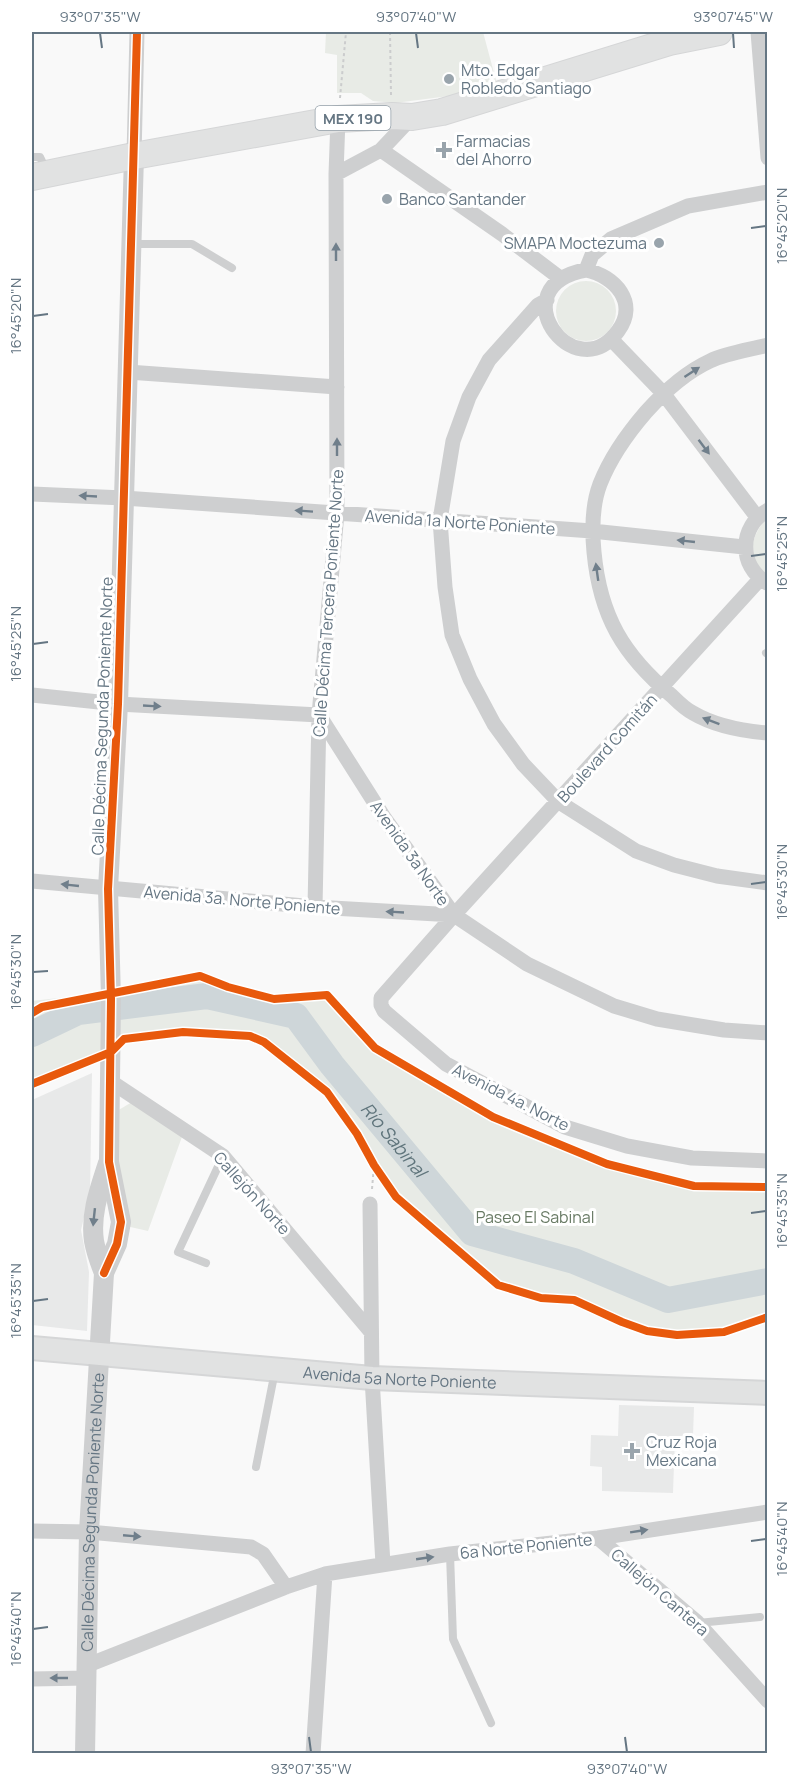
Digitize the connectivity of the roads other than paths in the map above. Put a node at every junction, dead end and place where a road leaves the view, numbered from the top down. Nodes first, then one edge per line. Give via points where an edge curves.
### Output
1 (137, 32) edge
2 (719, 32) edge
3 (758, 32) edge
4 (679, 37) edge
5 (402, 117) junction
6 (338, 119) junction
7 (381, 150) junction
8 (134, 156) junction
9 (768, 158) edge
10 (37, 169) edge
11 (336, 174) junction
12 (768, 192) edge
13 (131, 244) junction
14 (231, 268) dead end
15 (586, 270) junction
16 (560, 278) junction
17 (547, 300) junction
18 (611, 339) junction
19 (768, 345) edge
20 (128, 372) junction
21 (337, 387) junction
22 (663, 393) junction
23 (32, 494) edge
24 (124, 498) junction
25 (337, 513) junction
26 (762, 514) edge
27 (440, 520) junction
28 (592, 531) junction
29 (744, 547) junction
30 (764, 581) edge
31 (662, 687) junction
32 (32, 695) edge
33 (118, 704) junction
34 (319, 715) junction
35 (768, 732) edge
36 (559, 802) junction
37 (32, 881) edge
38 (768, 883) edge
39 (108, 889) junction
40 (315, 907) junction
41 (454, 915) junction
42 (381, 1005) joint
43 (768, 1033) edge
44 (110, 1081) junction
45 (223, 1156) junction
46 (768, 1161) edge
47 (109, 1162) junction
48 (370, 1204) road end
49 (206, 1263) dead end
50 (104, 1273) junction
51 (371, 1332) junction
52 (32, 1348) edge
53 (98, 1354) junction
54 (275, 1370) junction
55 (372, 1378) junction
56 (768, 1393) edge
57 (256, 1467) dead end
58 (768, 1512) edge
59 (32, 1531) edge
60 (89, 1532) junction
61 (598, 1538) junction
62 (450, 1554) junction
63 (383, 1564) junction
64 (325, 1574) junction
65 (285, 1587) junction
66 (760, 1617) dead end
67 (698, 1623) junction
68 (88, 1671) junction
69 (32, 1678) edge
70 (768, 1701) edge
71 (491, 1723) dead end
72 (85, 1754) edge
73 (313, 1754) edge

1 - 8 street
2 - 4 main road, MEX 190
3 - 9 street
4 - 5 main road, MEX 190 via 471,105
5 - 6 main road, MEX 190
5 - 7 street
6 - 8 main road, MEX 190
6 - 11 street, Calle Décima Tercera Poniente Norte
7 - 11 street
7 - 16 street
8 - 10 main road, MEX 190
8 - 13 street, Calle Décima Segunda Poniente Norte
21 -> 11 street, Calle Décima Tercera Poniente Norte
12 - 15 street via 688,206 611,239 592,255
13 - 14 lane via 192,244
13 - 20 street, Calle Décima Segunda Poniente Norte
15 - 16 street
15 - 18 street via 611,279 625,303 625,316
16 - 17 street via 549,289
17 - 18 street via 547,318 561,340 586,349
17 - 27 street via 489,360 470,397 453,441
18 - 22 street
22 -> 19 street via 710,361
20 - 21 street
20 - 24 street, Calle Décima Segunda Poniente Norte
25 -> 21 street, Calle Décima Tercera Poniente Norte
22 -> 26 street
22 - 28 street via 625,436 599,486
24 -> 23 street, Avenida 1a Norte Poniente
25 -> 24 street, Avenida 1a Norte Poniente
24 - 33 street, Calle Décima Segunda Poniente Norte
25 - 27 street, Avenida 1a Norte Poniente
25 - 34 street, Calle Décima Tercera Poniente Norte
26 - 29 street via 750,526
27 - 28 street, Avenida 1a Norte Poniente
27 - 36 street via 452,635 470,680 494,724 523,764
29 -> 28 street, Avenida 1a Norte Poniente
31 -> 28 street via 639,665 605,609
29 - 30 street via 752,570
30 - 31 street, Boulevard Comitán
35 -> 31 street via 747,731 707,720 692,713
31 - 36 street, Boulevard Comitán
32 - 33 street
33 -> 34 street
33 - 39 street, Calle Décima Segunda Poniente Norte
34 - 40 street, Calle Décima Tercera Poniente Norte
34 - 41 street, Avenida 3a Norte via 385,819
36 - 38 street via 636,851 717,876
36 - 41 street, Boulevard Comitán
39 -> 37 street, Avenida 3a. Norte Poniente
39 - 40 street, Avenida 3a. Norte Poniente
39 - 44 street, Calle Décima Segunda Poniente Norte
41 -> 40 street, Avenida 3a. Norte Poniente
41 - 42 street, Boulevard Comitán via 381,998
41 - 43 street, Avenida 3a Norte via 527,964 614,1006 668,1021
42 - 46 street, Avenida 4a. Norte via 446,1064 566,1127 627,1146 692,1158
44 - 45 street, Callejón Norte
44 - 47 street, Calle Décima Segunda Poniente Norte
45 - 49 lane via 178,1252
45 - 51 street, Callejón Norte
47 -> 50 street, Calle Décima Segunda Poniente Norte via 93,1222 94,1242
47 - 50 street, Calle Décima Segunda Poniente Norte via 121,1222 117,1244
48 - 51 street
50 - 53 street, Calle Décima Segunda Poniente Norte
51 - 55 street
52 - 53 main road, Avenida 5a Norte Poniente
53 - 54 main road, Avenida 5a Norte Poniente
53 - 60 street, Calle Décima Segunda Poniente Norte
54 - 55 main road, Avenida 5a Norte Poniente
54 - 57 lane
55 - 56 main road, Avenida 5a Norte Poniente
55 - 63 street
61 -> 58 street, 6a Norte Poniente
59 - 60 street
60 -> 65 street via 251,1547 262,1554
60 - 68 street, Calle Décima Segunda Poniente Norte
61 - 62 street, 6a Norte Poniente
61 - 67 street, Callejón Cantera
63 -> 62 street, 6a Norte Poniente
62 - 71 lane via 453,1640
63 - 64 street, 6a Norte Poniente
64 - 65 street, 6a Norte Poniente
64 - 73 street
65 - 68 street, 6a Norte Poniente
66 - 67 lane
67 - 70 street, Callejón Cantera
68 -> 69 street
68 - 72 street, Calle Décima Segunda Poniente Norte

